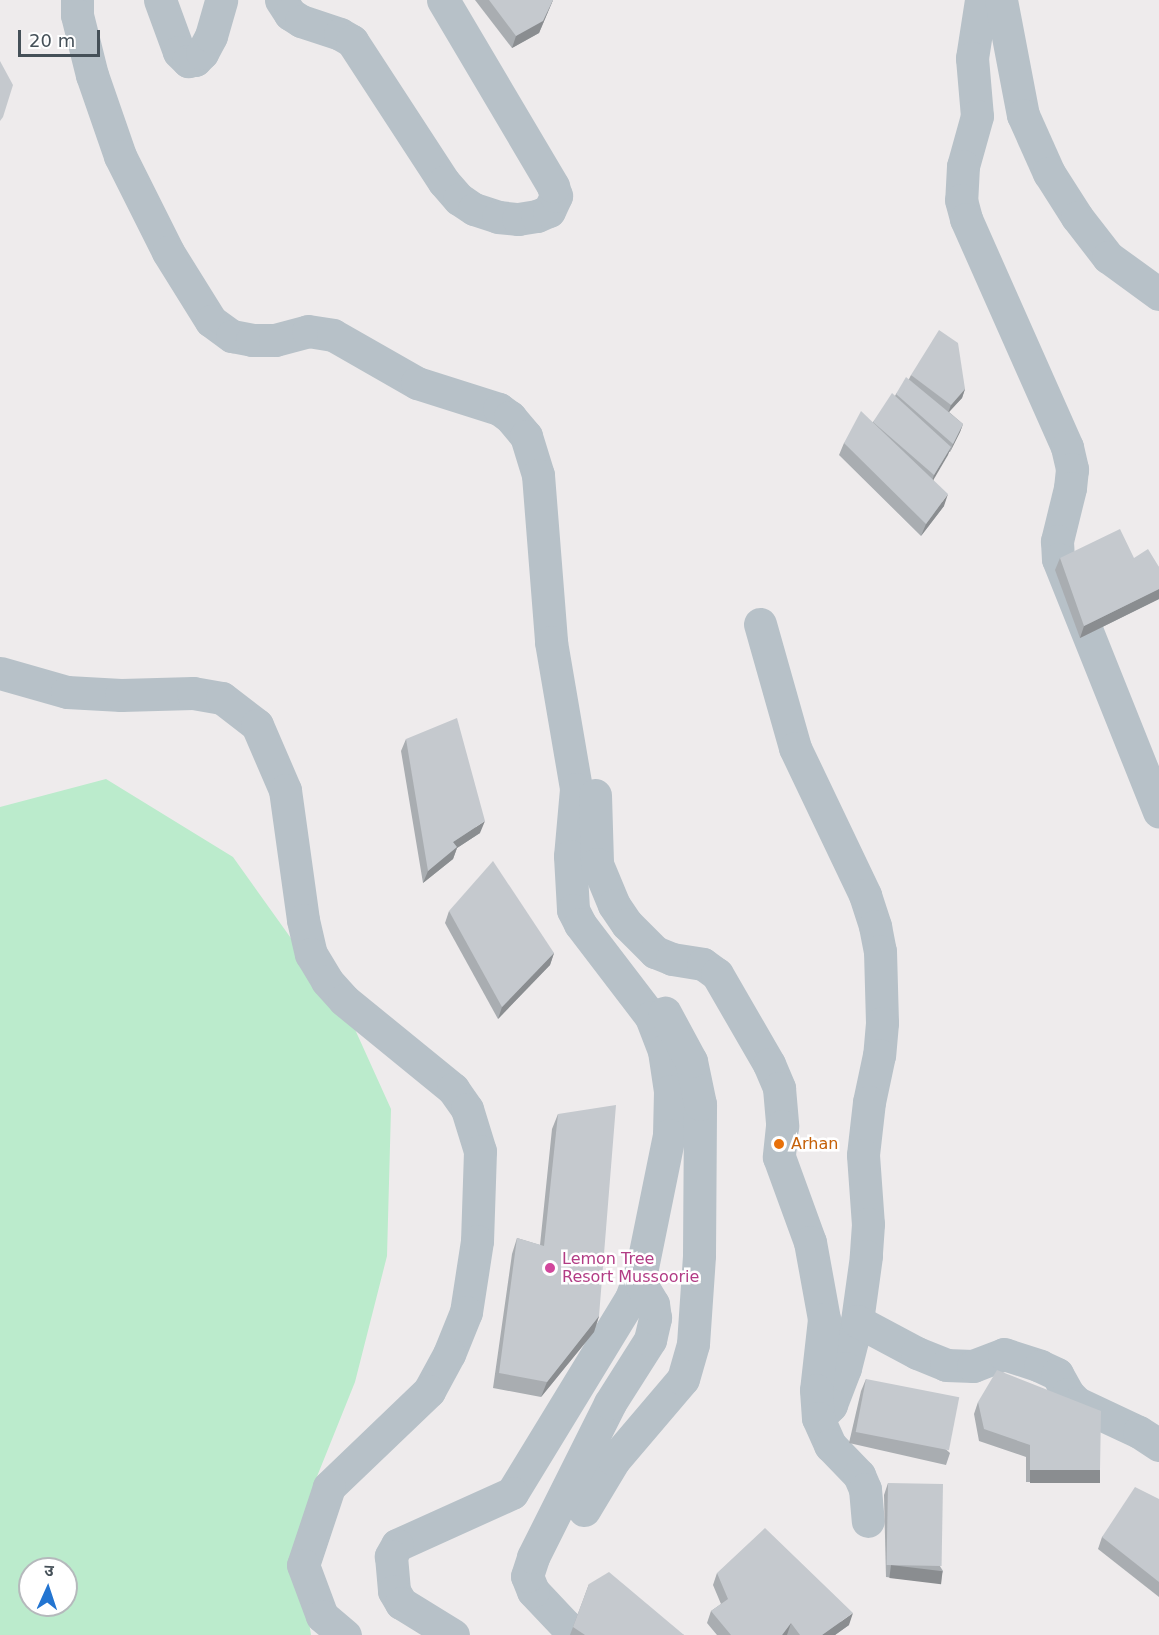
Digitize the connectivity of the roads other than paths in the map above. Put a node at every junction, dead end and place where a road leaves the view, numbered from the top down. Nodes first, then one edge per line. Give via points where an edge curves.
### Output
1 (77, 0) edge
2 (160, 0) edge
3 (221, 0) edge
4 (280, 0) edge
5 (443, 0) edge
6 (981, 0) edge
7 (1001, 0) edge
8 (1159, 294) edge
9 (760, 624) dead end
10 (0, 673) edge
11 (572, 757) junction
12 (1159, 812) edge
13 (629, 989) junction
14 (638, 1279) junction
15 (857, 1321) junction
16 (818, 1418) junction
17 (1159, 1444) edge
18 (584, 1510) dead end
19 (868, 1521) dead end
20 (533, 1591) junction
21 (345, 1635) edge
22 (453, 1635) edge
23 (558, 1635) edge
24 (579, 1635) edge

1 - 11 street via 92,75 120,156 168,252 211,321 232,336 261,341 308,331 333,335 417,383 498,409 526,436 538,475 551,642
2 - 3 street via 178,52 188,61 202,53
4 - 5 street via 300,21 352,41 459,199 498,217 518,219 549,211 556,196 554,186
6 - 12 street via 972,58 977,116 963,166 961,200 1067,447 1072,469 1057,541 1058,559
7 - 8 street via 1023,115 1049,173 1108,257
9 - 15 street via 795,748 865,895 880,951 882,1023 865,1129 868,1224
10 - 21 street via 67,692 193,693 222,698 257,725 285,790 311,954 344,1000 453,1089 467,1110 480,1151 477,1241 466,1312 429,1391 329,1487 303,1565 322,1616
11 - 13 street via 576,789 570,856 573,910
11 - 16 street via 590,774 595,785 597,864 614,905 655,952 703,964 717,974 779,1088 779,1157 810,1242 824,1319 816,1390
13 - 14 street via 651,1017 664,1051 670,1091 669,1135
13 - 18 street via 659,1006 670,1018 698,1083 699,1255 693,1344 682,1379 614,1460
14 - 20 street via 653,1304 655,1318 650,1340 610,1403 533,1557 527,1576
14 - 22 street via 621,1317 512,1493 396,1545 391,1556 394,1591 400,1603
15 - 16 street via 837,1394
15 - 17 street via 946,1365 973,1366 1004,1354 1040,1366 1057,1374 1077,1402
16 - 19 street via 831,1445 859,1475 865,1490
20 - 23 street via 549,1628
20 - 24 street

